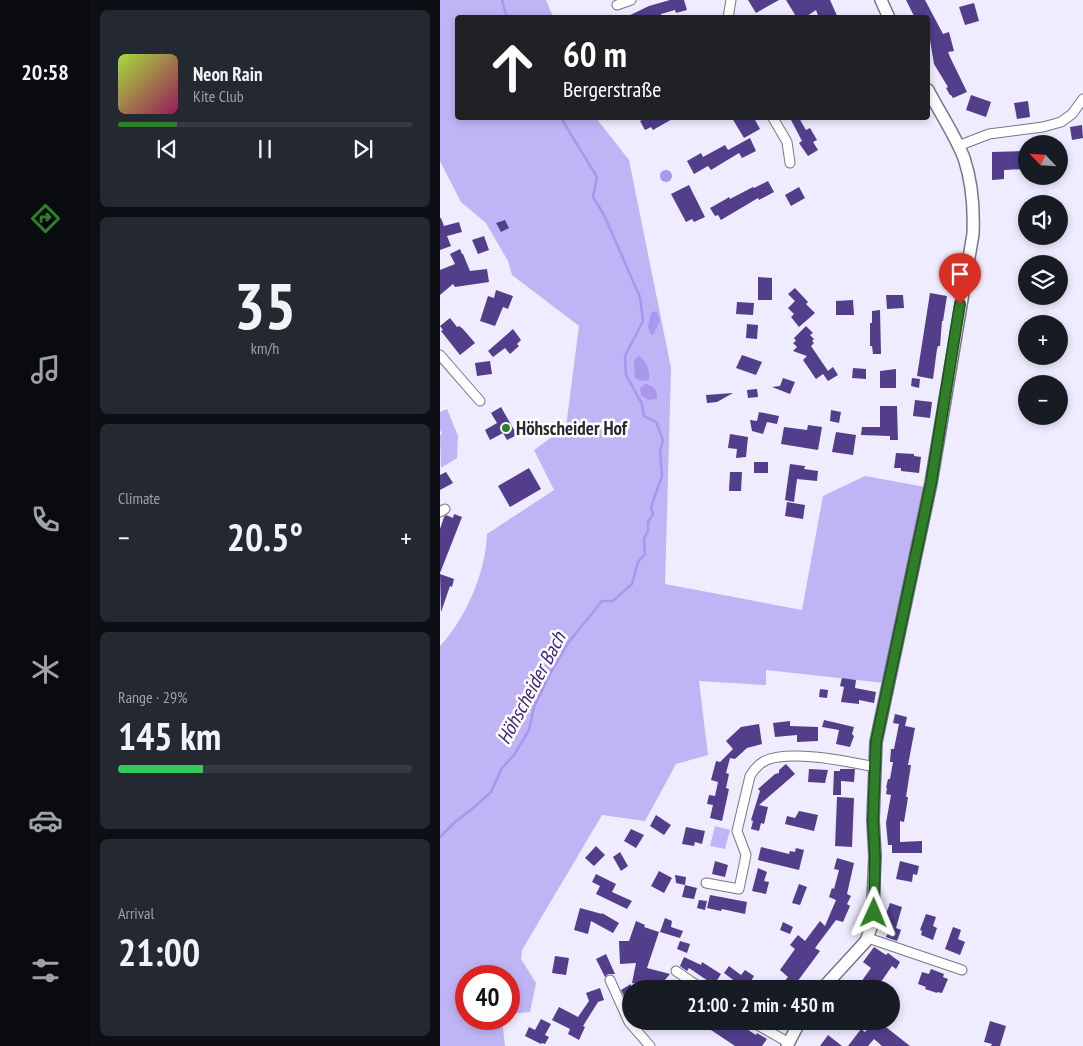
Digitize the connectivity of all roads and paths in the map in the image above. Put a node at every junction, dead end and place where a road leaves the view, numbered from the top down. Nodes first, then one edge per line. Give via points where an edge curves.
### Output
1 (631, 0) edge
2 (731, 0) edge
3 (881, 0) edge
4 (618, 4) dead end
5 (728, 15) edge
6 (888, 15) edge
7 (930, 94) edge
8 (1083, 99) edge
9 (774, 120) edge
10 (958, 146) junction
11 (790, 163) dead end
12 (440, 355) edge
13 (480, 401) dead end
14 (875, 767) junction
15 (706, 883) dead end
16 (868, 938) junction
17 (962, 970) dead end
18 (676, 972) dead end
19 (610, 980) dead end
20 (688, 980) edge
21 (830, 980) edge
22 (765, 1030) edge
23 (795, 1030) edge
24 (788, 1044) edge
25 (650, 1046) edge

1 - 4 street
2 - 5 street
3 - 6 street
7 - 10 street
8 - 10 street via 1061,122 990,134
9 - 11 street via 787,142
10 - 14 street via 970,187 973,234 932,478 878,733
12 - 13 street
14 - 15 street via 833,758 773,758 763,762 750,776 737,831 746,855 739,889
14 - 16 street via 874,913
16 - 17 street
16 - 21 street
18 - 20 street
19 - 25 street via 629,1022
22 - 24 street
23 - 24 street

